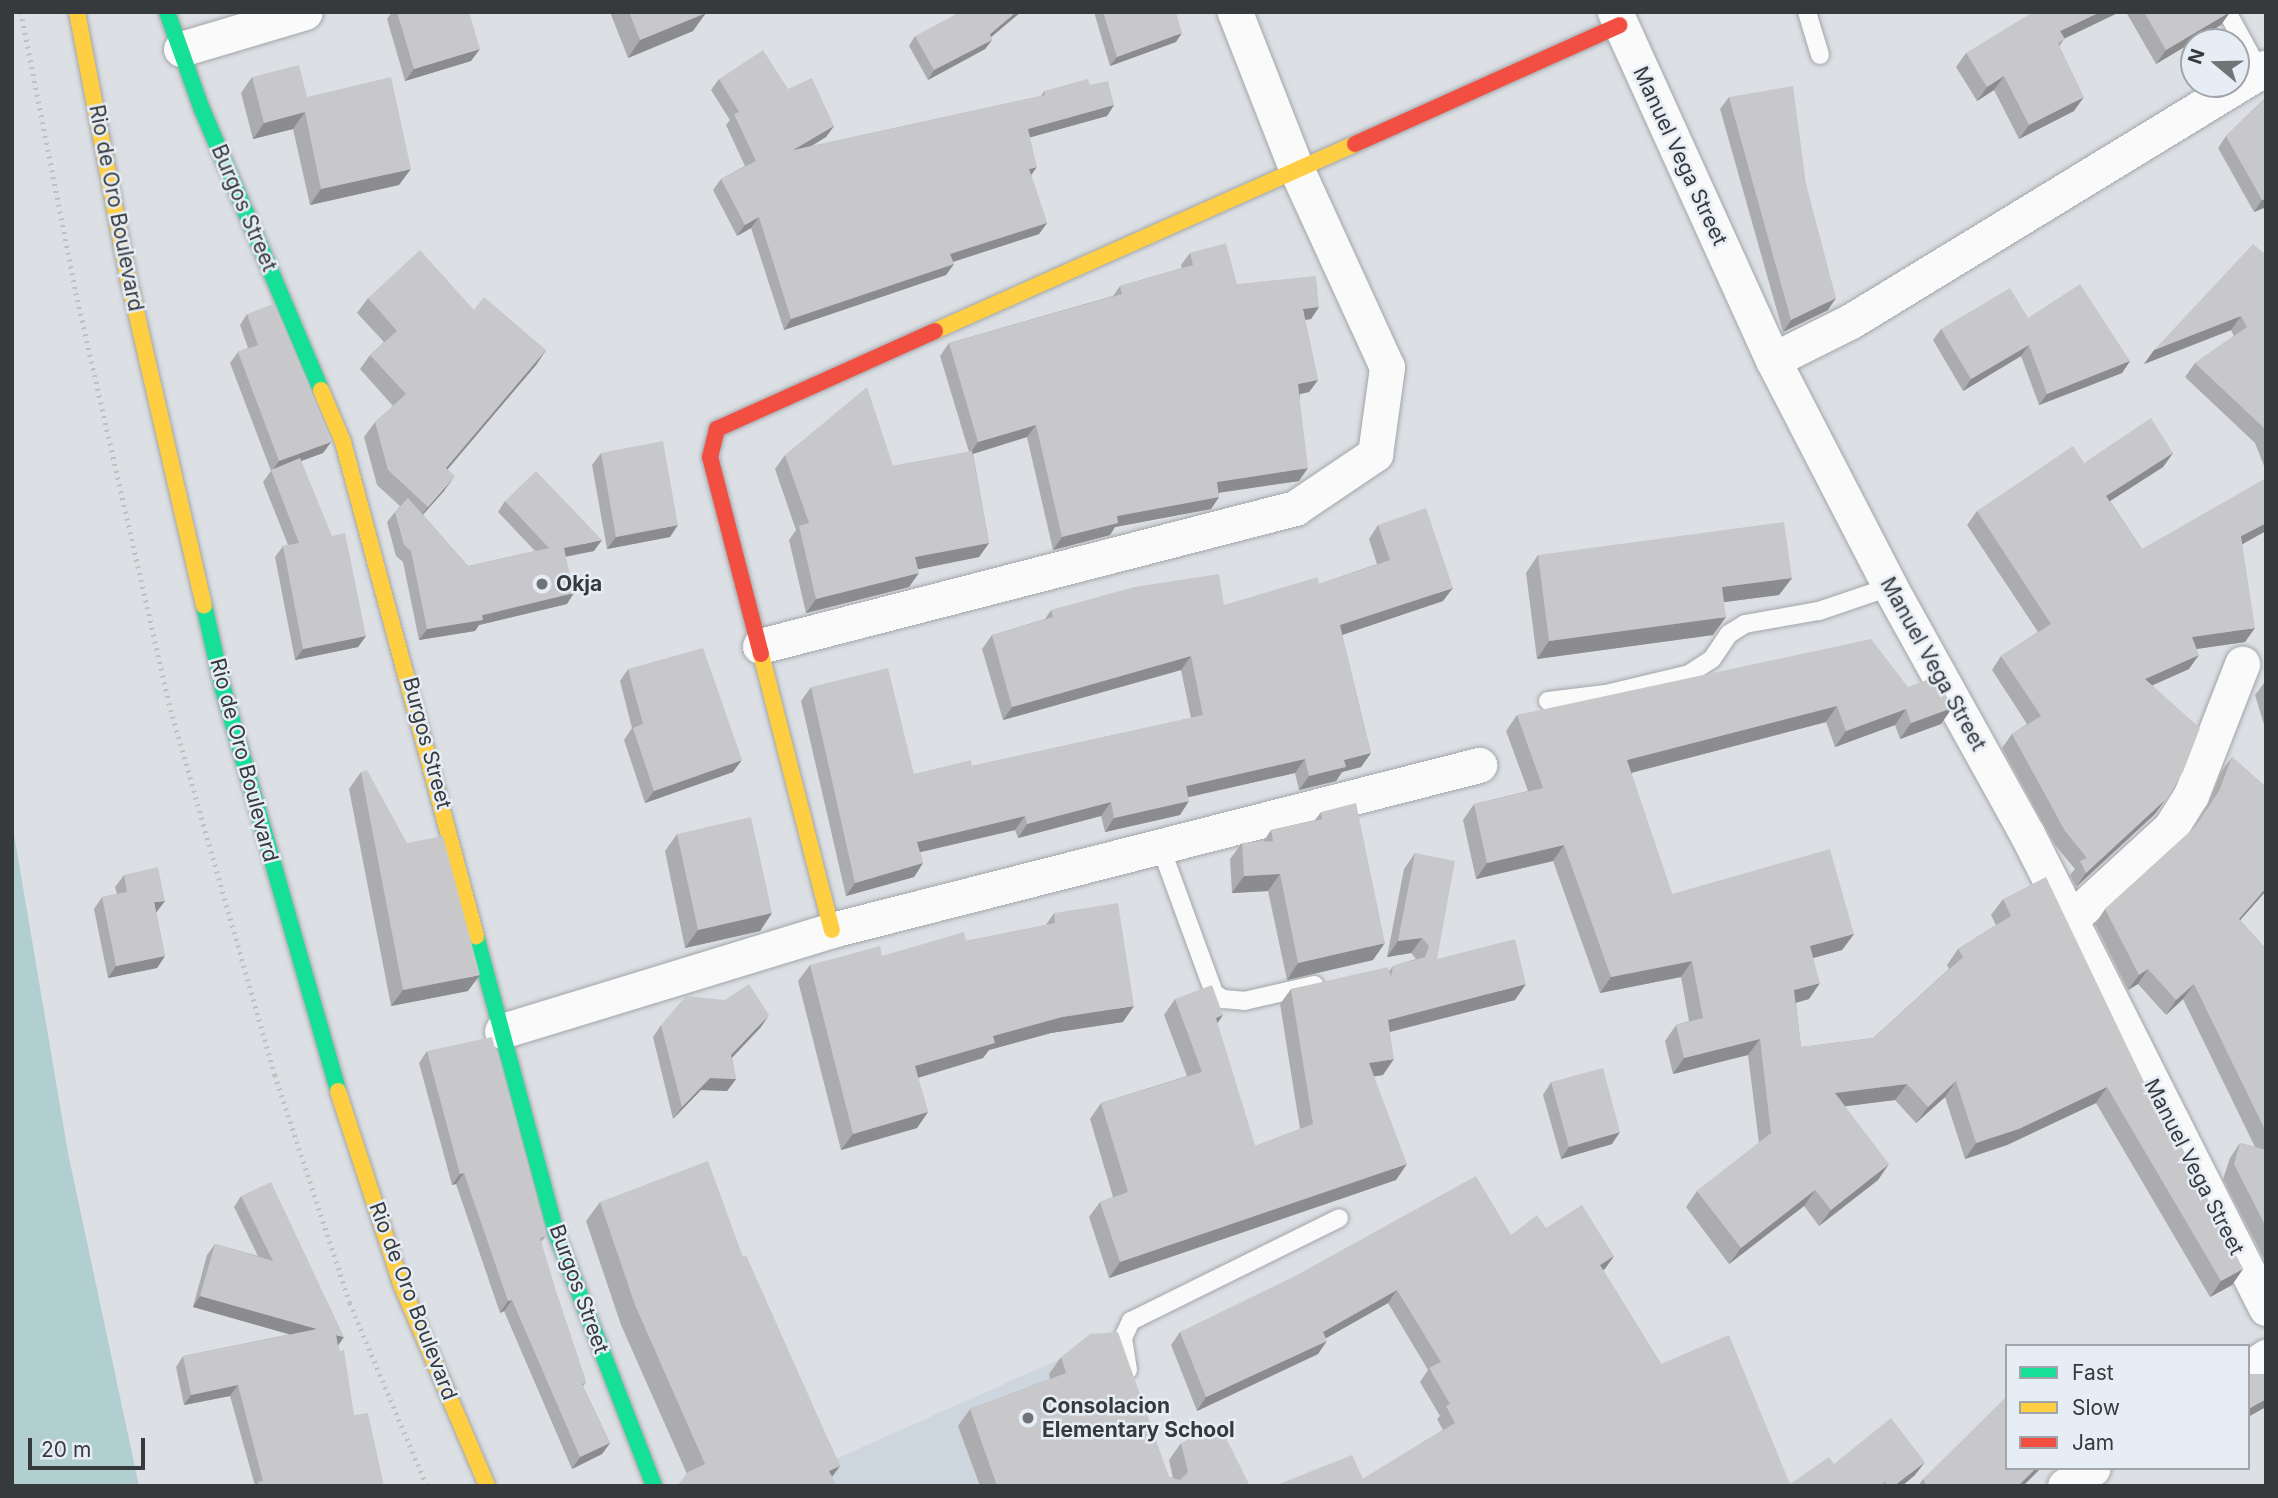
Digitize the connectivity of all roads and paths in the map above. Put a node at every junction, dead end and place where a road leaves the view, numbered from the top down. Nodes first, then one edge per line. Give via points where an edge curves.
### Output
1 (77, 12) edge
2 (167, 12) edge
3 (305, 12) edge
4 (1235, 12) edge
5 (1807, 12) edge
6 (2227, 12) edge
7 (1617, 18) edge
8 (181, 49) junction
9 (1819, 55) dead end
10 (2263, 70) edge
11 (1296, 168) junction
12 (1773, 360) junction
13 (1890, 587) junction
14 (760, 646) junction
15 (2242, 664) dead end
16 (1548, 701) dead end
17 (1479, 765) dead end
18 (1161, 848) junction
19 (2070, 920) junction
20 (832, 930) junction
21 (1339, 979) edge
22 (502, 1031) junction
23 (1339, 1217) dead end
24 (2266, 1308) edge
25 (2266, 1357) edge
26 (2250, 1368) edge
27 (1133, 1386) edge
28 (2090, 1470) edge
29 (487, 1486) edge
30 (654, 1486) edge
31 (2066, 1486) edge

1 - 29 street, Rio de Oro Boulevard via 129,281 223,690 327,1058 401,1284
2 - 8 street, Burgos Street
3 - 8 street
4 - 11 street
5 - 9 lane
6 - 10 lane
7 - 11 street
7 - 12 street, Manuel Vega Street
8 - 22 street, Burgos Street via 201,107 343,442
10 - 12 street via 1851,321
11 - 14 street via 717,429 710,457
11 - 14 street via 1387,367 1375,454 1296,508
12 - 13 street, Manuel Vega Street
13 - 16 lane via 1819,611 1745,624 1728,634 1712,659 1689,674 1606,694
13 - 19 street, Manuel Vega Street
14 - 20 street
15 - 19 street via 2191,795 2171,827
17 - 18 street
18 - 20 street
18 - 21 lane via 1214,993 1223,999 1244,1000
19 - 24 street, Manuel Vega Street
20 - 22 street
22 - 30 street, Burgos Street via 556,1233
23 - 27 lane via 1131,1321 1123,1338
25 - 26 street
28 - 31 street

